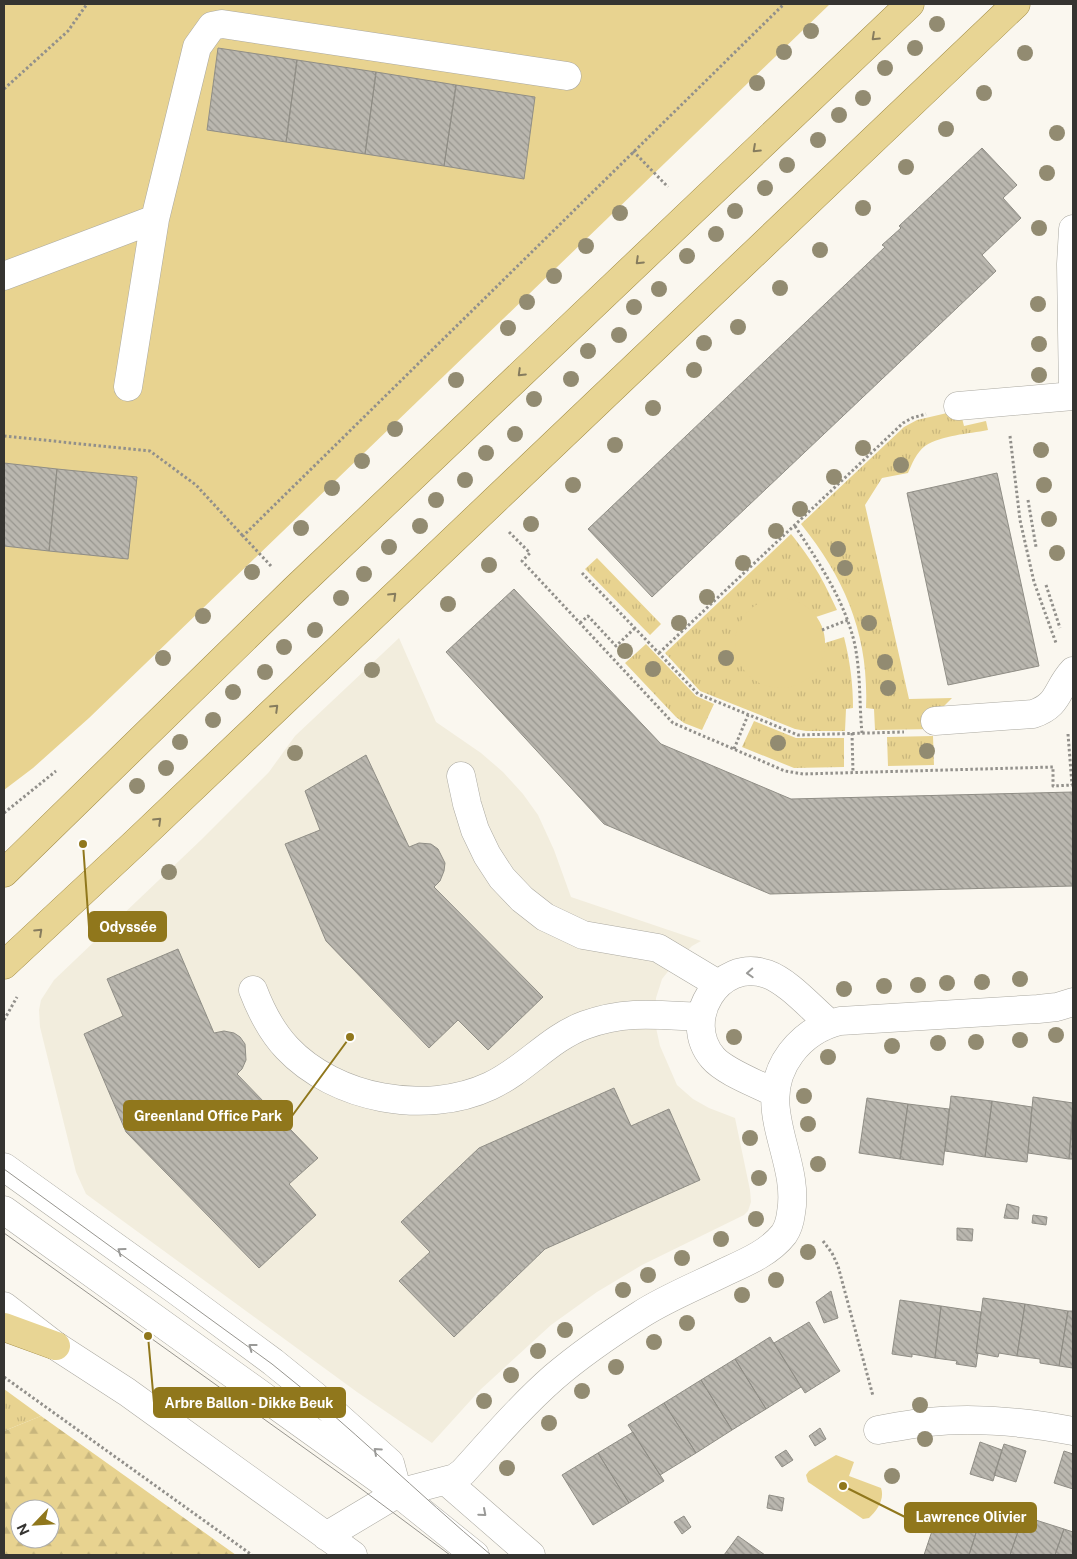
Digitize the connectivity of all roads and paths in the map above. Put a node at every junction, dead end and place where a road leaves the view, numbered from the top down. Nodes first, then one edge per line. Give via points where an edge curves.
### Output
1 (87, 4) edge
2 (784, 4) edge
3 (910, 4) edge
4 (1016, 4) edge
5 (567, 76) dead end
6 (4, 89) edge
7 (633, 150) junction
8 (692, 210) junction
9 (155, 219) junction
10 (1073, 229) edge
11 (4, 276) edge
12 (128, 387) dead end
13 (1073, 395) edge
14 (958, 406) joint
15 (4, 436) edge
16 (1012, 450) dead end
17 (1028, 500) dead end
18 (795, 526) junction
19 (507, 530) dead end
20 (243, 536) junction
21 (1036, 547) dead end
22 (582, 573) dead end
23 (1046, 585) dead end
24 (294, 590) junction
25 (848, 620) junction
26 (580, 623) junction
27 (635, 628) junction
28 (1060, 628) dead end
29 (822, 630) dead end
30 (660, 653) junction
31 (1073, 671) edge
32 (1073, 683) edge
33 (748, 714) junction
34 (935, 721) joint
35 (862, 732) junction
36 (852, 733) junction
37 (1069, 734) dead end
38 (734, 749) junction
39 (853, 772) junction
40 (461, 776) dead end
41 (1072, 785) edge
42 (4, 873) edge
43 (4, 965) edge
44 (718, 984) junction
45 (253, 990) dead end
46 (1073, 1002) edge
47 (701, 1017) junction
48 (829, 1024) junction
49 (776, 1093) junction
50 (4, 1167) edge
51 (4, 1210) edge
52 (823, 1240) dead end
53 (4, 1306) edge
54 (4, 1327) edge
55 (56, 1346) junction
56 (4, 1377) edge
57 (878, 1430) joint
58 (1073, 1431) edge
59 (446, 1481) junction
60 (398, 1493) junction
61 (326, 1536) junction
62 (252, 1555) edge
63 (354, 1555) edge
64 (475, 1555) edge
65 (531, 1555) edge

1 - 6 path via 68,31
2 - 7 path
3 -> 8 main road
43 -> 4 main road
5 - 9 street via 222,24 212,26 197,46
7 - 8 path
7 - 20 path
8 -> 24 main road
9 - 11 street
9 - 12 street
10 - 13 street
13 - 14 street
14 - 18 path via 903,422
15 - 20 path via 150,451 196,485
16 - 31 path via 1020,520 1034,582 1060,655
17 - 21 path
18 - 25 path via 826,572
18 - 30 path
19 - 26 path via 530,553 522,561
20 - 24 path
22 - 27 path
23 - 28 path
24 - 42 main road
25 - 29 path
25 - 35 path via 857,665
26 - 27 path via 588,616 616,646
26 - 38 path via 673,723
27 - 30 path
30 - 33 path via 698,694
31 - 32 street
31 - 34 street via 1052,704 1043,711
33 - 36 path via 798,735
33 - 38 path
34 - 35 path via 935,732
35 - 36 path
36 - 39 path
37 - 41 path
38 - 39 path via 794,773
39 - 41 path via 1052,768 1053,786
40 - 44 street via 475,830 487,855 522,900 545,918 583,934 658,948
44 - 47 street via 704,1005
48 -> 44 street via 780,980 765,973 748,972
45 - 47 street via 272,1030 309,1067 334,1082 365,1093 413,1101 441,1100 491,1086 563,1035 606,1018 628,1014
46 - 48 street via 1038,1009
47 - 49 street via 700,1032 713,1058 724,1068
48 - 49 street via 800,1042 789,1056 779,1074
49 - 59 street via 776,1119 792,1190 790,1223 784,1234 750,1261 642,1314 581,1356 531,1399 463,1472
60 -> 50 street via 390,1463 315,1396 177,1291
51 - 60 street
52 - 57 path via 838,1266 874,1397
53 - 55 street
54 - 55 main road
55 - 61 street via 127,1392
56 - 62 path
57 - 58 street via 957,1421 1013,1422
59 - 60 street
59 -> 65 street
60 - 61 street
60 - 64 street
61 - 63 street

